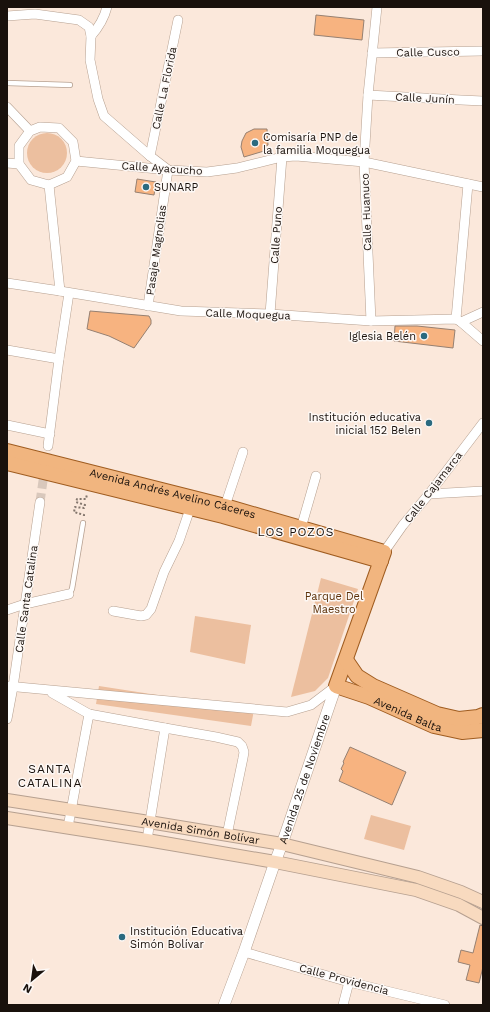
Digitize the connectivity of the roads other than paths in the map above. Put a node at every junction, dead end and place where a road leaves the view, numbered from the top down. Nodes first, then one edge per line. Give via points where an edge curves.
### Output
1 (107, 7) edge
2 (377, 7) edge
3 (35, 11) edge
4 (7, 16) edge
5 (178, 20) dead end
6 (91, 36) junction
7 (483, 51) edge
8 (372, 53) junction
9 (7, 83) edge
10 (70, 85) dead end
11 (368, 94) junction
12 (483, 100) edge
13 (7, 107) edge
14 (30, 131) junction
15 (150, 156) junction
16 (282, 157) junction
17 (76, 160) junction
18 (364, 162) junction
19 (7, 163) edge
20 (19, 164) junction
21 (168, 170) junction
22 (468, 184) junction
23 (48, 185) junction
24 (483, 187) edge
25 (7, 283) edge
26 (60, 291) junction
27 (70, 293) junction
28 (148, 306) junction
29 (483, 312) edge
30 (270, 314) junction
31 (459, 320) junction
32 (371, 321) junction
33 (483, 341) edge
34 (7, 350) edge
35 (60, 359) junction
36 (483, 423) edge
37 (7, 425) edge
38 (50, 434) junction
39 (48, 446) tunnel mouth
40 (7, 451) edge
41 (243, 452) dead end
42 (7, 463) edge
43 (316, 476) dead end
44 (483, 491) edge
45 (429, 494) junction
46 (40, 502) tunnel mouth
47 (192, 503) junction
48 (225, 506) junction
49 (83, 523) road end
50 (301, 528) junction
51 (382, 557) junction
52 (69, 594) joint
53 (24, 604) junction
54 (7, 610) edge
55 (113, 611) dead end
56 (346, 660) junction
57 (336, 686) junction
58 (10, 687) edge
59 (48, 691) junction
60 (88, 714) junction
61 (483, 715) edge
62 (7, 720) edge
63 (165, 728) junction
64 (483, 730) edge
65 (7, 800) edge
66 (71, 810) junction
67 (7, 818) edge
68 (150, 822) junction
69 (68, 827) junction
70 (227, 835) junction
71 (147, 840) junction
72 (282, 844) junction
73 (275, 862) junction
74 (483, 902) edge
75 (483, 918) edge
76 (244, 952) junction
77 (349, 982) junction
78 (224, 1005) edge
79 (343, 1005) edge
80 (442, 1005) edge

1 - 6 street via 105,16
2 - 8 street, Calle Huanuco
3 - 4 street
3 - 6 street via 79,20 89,27
5 - 15 street, Calle La Florida
6 - 15 street via 90,60 104,116
7 - 8 street, Calle Cusco
8 - 11 street, Calle Huanuco
9 - 10 lane
11 - 12 street, Calle Junín
11 - 18 street, Calle Huanuco
13 - 14 street
14 - 17 street via 40,127 59,128 73,142
14 - 20 street via 19,146
15 - 21 street
16 - 18 street, Calle Ayacucho
16 - 21 street, Calle Ayacucho via 207,172
16 - 30 street, Calle Puno
17 - 21 street, Calle Ayacucho
17 - 23 street via 67,177
18 - 22 street, Calle Ayacucho
18 - 32 street, Calle Huanuco
19 - 20 street
20 - 23 street via 31,180
21 - 28 street, Pasaje Magnolias
22 - 24 street, Calle Ayacucho
22 - 31 street
23 - 26 street
25 - 26 street, Calle Moquegua
26 - 27 street, Calle Moquegua
27 - 28 street, Calle Moquegua
27 - 35 street
28 - 30 street, Calle Moquegua via 181,311
29 - 31 street
30 - 32 street, Calle Moquegua
31 - 32 street, Calle Moquegua
31 - 33 street
34 - 35 street
35 - 38 street
36 - 45 street, Calle Cajamarca
37 - 38 street
38 - 39 street
40 - 47 main road, Avenida Andrés Avelino Cáceres
41 - 48 street
42 - 47 main road, Avenida Andrés Avelino Cáceres via 90,483
43 - 50 street
44 - 45 street
45 - 51 street, Calle Cajamarca via 403,525
46 - 53 street, Calle Santa Catalina
47 - 48 main road, Avenida Andrés Avelino Cáceres
47 - 51 main road, Avenida Andrés Avelino Cáceres via 223,516
47 - 55 street via 151,608 141,616
48 - 50 main road, Avenida Andrés Avelino Cáceres
49 - 52 lane
50 - 51 main road, Avenida Andrés Avelino Cáceres
51 - 56 main road, Avenida 25 de Noviembre
52 - 53 street
53 - 54 street
53 - 58 street, Calle Santa Catalina
56 - 57 main road, Avenida 25 de Noviembre
56 - 61 main road, Avenida Balta via 357,676 373,686 437,714 459,719
57 - 59 street via 311,705 287,712
57 - 64 main road, Avenida Balta via 369,697 434,726 462,732
57 - 72 street, Avenida 25 de Noviembre
58 - 59 street
58 - 62 street, Calle Santa Catalina
59 - 60 street
60 - 63 street
60 - 66 street
63 - 68 street
63 - 70 street via 238,742 242,746 243,758
65 - 66 main road, Avenida Simón Bolívar
66 - 68 main road, Avenida Simón Bolívar
66 - 69 street
67 - 69 main road, Avenida Simón Bolívar
68 - 70 main road, Avenida Simón Bolívar
68 - 71 street
69 - 71 main road, Avenida Simón Bolívar
70 - 72 main road, Avenida Simón Bolívar
71 - 73 main road, Avenida Simón Bolívar
72 - 73 street, Avenida 25 de Noviembre
72 - 74 main road, Avenida Simón Bolívar via 418,877
73 - 75 main road, Avenida Simón Bolívar via 416,890 459,905
73 - 76 street, Avenida 25 de Noviembre
76 - 77 street, Calle Providencia
76 - 78 street, Avenida 25 de Noviembre
77 - 79 street
77 - 80 street, Calle Providencia

